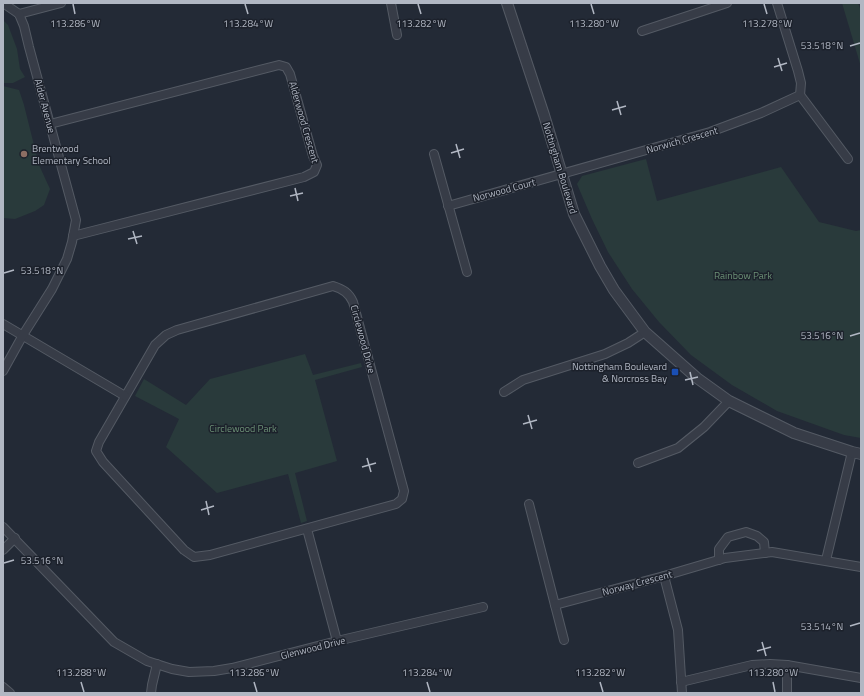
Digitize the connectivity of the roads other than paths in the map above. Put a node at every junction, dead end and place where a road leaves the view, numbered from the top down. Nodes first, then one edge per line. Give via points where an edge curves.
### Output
1 (3, 3) edge
2 (61, 3) edge
3 (391, 3) edge
4 (507, 3) edge
5 (727, 3) edge
6 (777, 3) edge
7 (19, 14) junction
8 (642, 31) dead end
9 (398, 35) dead end
10 (800, 95) junction
11 (50, 124) junction
12 (434, 154) dead end
13 (848, 159) dead end
14 (561, 175) junction
15 (448, 206) junction
16 (73, 236) junction
17 (467, 272) dead end
18 (3, 324) edge
19 (645, 332) junction
20 (23, 335) junction
21 (3, 371) edge
22 (504, 392) dead end
23 (126, 396) junction
24 (728, 401) junction
25 (857, 453) edge
26 (638, 463) dead end
27 (529, 504) dead end
28 (3, 527) edge
29 (307, 529) junction
30 (15, 538) junction
31 (3, 550) edge
32 (765, 553) junction
33 (719, 560) junction
34 (826, 560) junction
35 (861, 567) edge
36 (664, 576) junction
37 (555, 605) junction
38 (483, 607) dead end
39 (564, 640) dead end
40 (337, 641) junction
41 (157, 664) junction
42 (786, 665) junction
43 (861, 678) edge
44 (682, 682) junction
45 (3, 687) edge
46 (10, 693) edge
47 (151, 693) edge
48 (682, 693) edge
49 (787, 693) edge

1 - 7 street
2 - 7 street
3 - 9 street
4 - 14 street, Nottingham Boulevard
5 - 8 street
6 - 10 street via 801,83
7 - 11 street, Alder Avenue
10 - 13 street
10 - 14 street, Norwich Crescent via 731,126
11 - 16 street, Alder Avenue via 76,220
11 - 16 street, Alderwood Crescent via 279,64 286,67 290,74 317,165 314,172 304,177
12 - 15 street
14 - 15 street, Norwood Court
14 - 19 street, Nottingham Boulevard via 574,214 600,266
15 - 17 street
16 - 20 street, Alder Avenue via 67,259 52,289
18 - 20 street
19 - 22 street via 605,354 523,380
19 - 24 street, Nottingham Boulevard via 697,378
20 - 21 street, Alder Avenue
20 - 23 street
23 - 29 street, Circlewood Drive via 96,451 103,462 184,550 194,557 210,555
23 - 29 street, Circlewood Drive via 155,345 166,335 333,286 341,288 349,294 357,316 404,491 402,499 396,504
24 - 25 street, Nottingham Boulevard via 794,433
24 - 26 street via 704,427 678,448
25 - 34 street
27 - 37 street
28 - 30 street, Glenwood Drive
29 - 40 street
30 - 31 street
30 - 41 street, Glenwood Drive via 114,642
32 - 33 street, Norway Crescent
32 - 33 street via 764,542 746,532 728,537 719,549
32 - 34 street, Norway Crescent
33 - 36 street, Norway Crescent
34 - 35 street, Norway Crescent
36 - 37 street, Norway Crescent
36 - 44 street via 678,630
37 - 39 street
38 - 40 street, Glenwood Drive
40 - 41 street, Glenwood Drive via 214,671 189,672
41 - 47 street
42 - 43 street
42 - 44 street via 752,665
42 - 49 street
44 - 48 street
45 - 46 street

